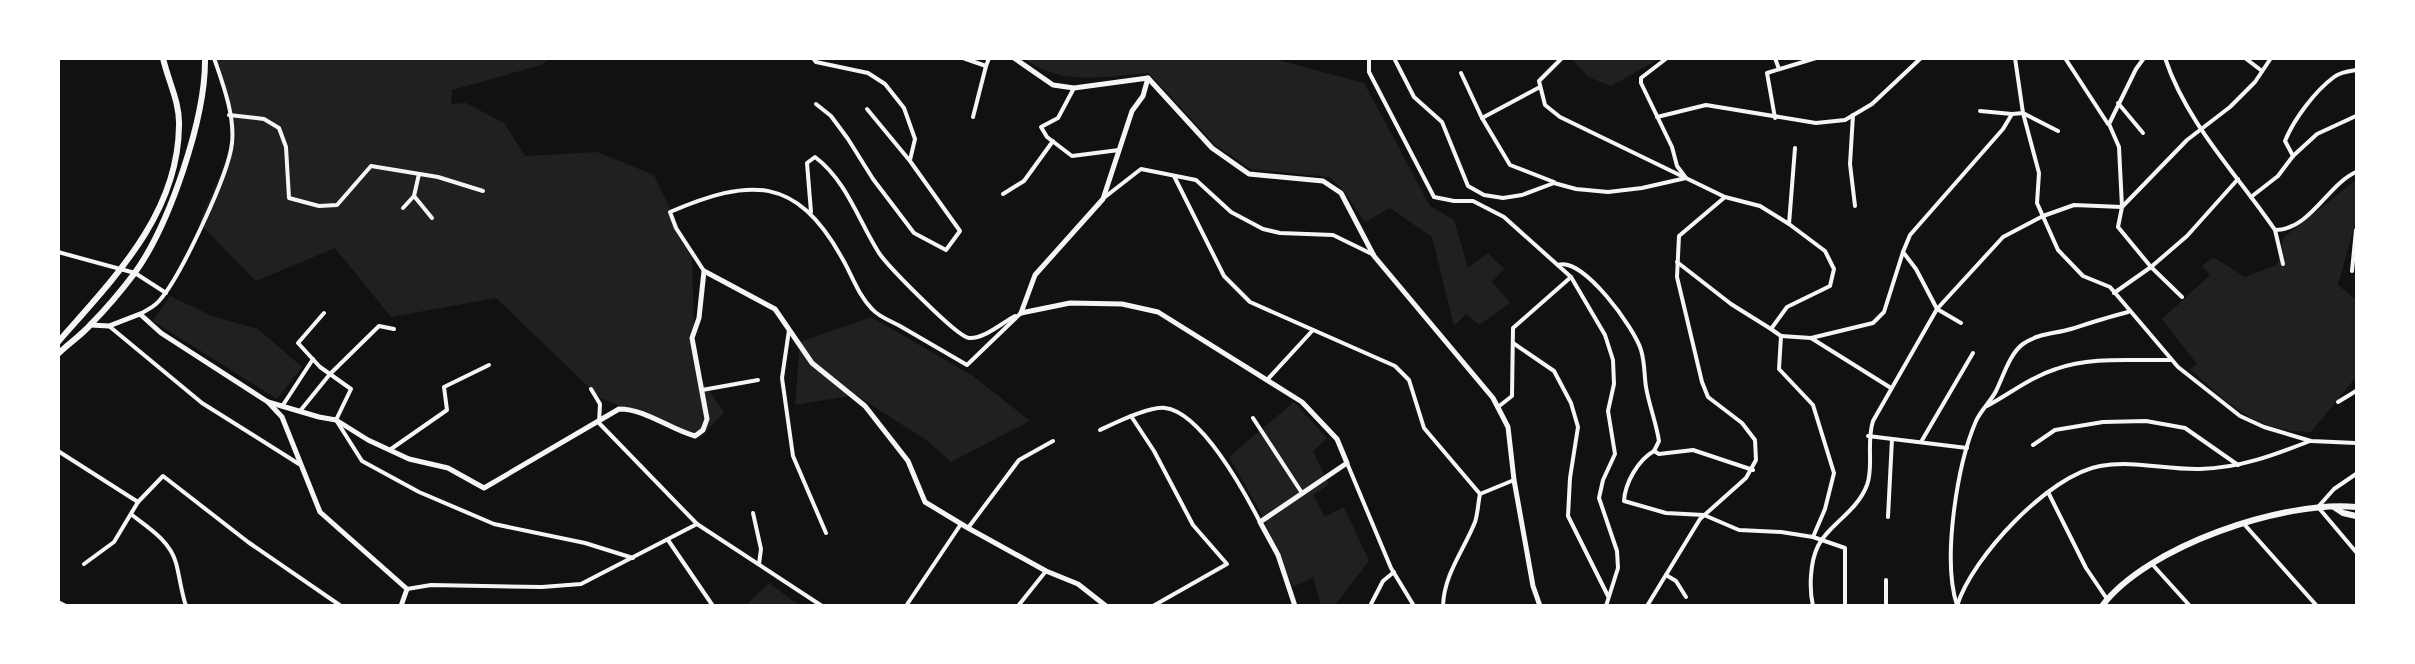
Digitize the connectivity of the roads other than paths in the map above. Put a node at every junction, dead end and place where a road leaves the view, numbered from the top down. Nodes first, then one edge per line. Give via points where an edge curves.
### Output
1 (163, 58) edge
2 (205, 58) edge
3 (214, 58) edge
4 (813, 58) edge
5 (963, 58) edge
6 (989, 58) edge
7 (1014, 58) edge
8 (1369, 58) edge
9 (1394, 58) edge
10 (1562, 58) edge
11 (1667, 58) edge
12 (1775, 58) edge
13 (1816, 58) edge
14 (1922, 58) edge
15 (2016, 58) edge
16 (2065, 58) edge
17 (2144, 58) edge
18 (2165, 58) edge
19 (2245, 58) edge
20 (2271, 58) edge
21 (986, 66) junction
22 (1779, 69) junction
23 (2262, 70) junction
24 (2356, 70) edge
25 (1461, 73) dead end
26 (1148, 78) junction
27 (1540, 87) junction
28 (1074, 88) junction
29 (2118, 103) junction
30 (816, 104) dead end
31 (867, 109) dead end
32 (1980, 111) dead end
33 (2023, 113) junction
34 (2012, 114) junction
35 (229, 115) junction
36 (1853, 115) junction
37 (973, 117) dead end
38 (1657, 117) junction
39 (2356, 117) edge
40 (1482, 118) junction
41 (1775, 118) junction
42 (2109, 124) junction
43 (2200, 128) junction
44 (2058, 131) dead end
45 (2143, 133) dead end
46 (1053, 141) junction
47 (1795, 148) dead end
48 (1119, 150) junction
49 (2293, 156) junction
50 (910, 161) junction
51 (2356, 172) edge
52 (420, 174) junction
53 (1173, 176) junction
54 (1686, 178) junction
55 (2238, 179) junction
56 (1554, 183) junction
57 (483, 190) dead end
58 (1003, 194) dead end
59 (1484, 195) junction
60 (414, 196) junction
61 (1725, 197) junction
62 (2251, 197) junction
63 (1102, 199) junction
64 (1480, 204) junction
65 (1855, 206) dead end
66 (2122, 207) junction
67 (403, 208) dead end
68 (811, 213) junction
69 (2043, 216) junction
70 (432, 218) dead end
71 (1789, 224) junction
72 (2275, 230) junction
73 (2356, 230) edge
74 (58, 252) edge
75 (1903, 252) junction
76 (1374, 256) junction
77 (1677, 262) junction
78 (2283, 264) dead end
79 (1558, 265) junction
80 (2151, 267) junction
81 (120, 270) junction
82 (704, 271) junction
83 (2352, 271) dead end
84 (135, 273) junction
85 (1571, 277) junction
86 (166, 293) junction
87 (2114, 293) junction
88 (2182, 297) dead end
89 (1937, 309) junction
90 (2128, 312) junction
91 (324, 313) dead end
92 (1021, 313) junction
93 (140, 314) junction
94 (1961, 323) dead end
95 (91, 325) junction
96 (109, 326) junction
97 (394, 329) dead end
98 (789, 329) junction
99 (1771, 329) junction
100 (1313, 330) junction
101 (1781, 336) junction
102 (1811, 338) junction
103 (58, 342) edge
104 (1513, 343) junction
105 (1973, 352) dead end
106 (58, 354) edge
107 (313, 360) junction
108 (2171, 360) junction
109 (489, 365) dead end
110 (330, 374) junction
111 (758, 380) dead end
112 (1267, 380) junction
113 (1891, 388) junction
114 (591, 389) dead end
115 (702, 390) junction
116 (2356, 391) edge
117 (268, 402) junction
118 (2338, 402) dead end
119 (283, 405) junction
120 (1986, 406) junction
121 (1498, 407) junction
122 (300, 411) junction
123 (1131, 416) junction
124 (1253, 418) dead end
125 (336, 420) junction
126 (599, 423) junction
127 (1100, 430) dead end
128 (1868, 436) junction
129 (1892, 439) junction
130 (1053, 441) dead end
131 (2311, 441) junction
132 (1921, 442) junction
133 (2356, 442) edge
134 (2033, 445) dead end
135 (1967, 448) junction
136 (391, 449) junction
137 (58, 451) edge
138 (1654, 451) junction
139 (1347, 463) junction
140 (299, 464) junction
141 (2238, 466) junction
142 (1752, 470) junction
143 (2356, 474) edge
144 (1514, 480) junction
145 (1302, 493) junction
146 (1480, 494) junction
147 (2049, 494) junction
148 (138, 502) junction
149 (2318, 507) junction
150 (2333, 507) junction
151 (2356, 507) edge
152 (753, 513) dead end
153 (132, 515) junction
154 (1704, 515) junction
155 (2356, 516) edge
156 (1888, 517) dead end
157 (1260, 522) junction
158 (698, 524) junction
159 (961, 524) junction
160 (2244, 524) junction
161 (968, 528) junction
162 (826, 533) dead end
163 (1813, 537) junction
164 (668, 540) junction
165 (1823, 540) junction
166 (2356, 552) edge
167 (633, 558) junction
168 (2151, 563) junction
169 (84, 564) dead end
170 (759, 564) junction
171 (1046, 571) junction
172 (1394, 572) junction
173 (1666, 575) junction
174 (1886, 580) dead end
175 (407, 589) junction
176 (1608, 596) junction
177 (1686, 597) dead end
178 (2107, 599) junction
179 (58, 602) edge
180 (66, 606) edge
181 (186, 606) edge
182 (341, 606) edge
183 (400, 606) edge
184 (713, 606) edge
185 (822, 606) edge
186 (906, 606) edge
187 (1018, 606) edge
188 (1106, 606) edge
189 (1153, 606) edge
190 (1295, 606) edge
191 (1370, 606) edge
192 (1414, 606) edge
193 (1443, 606) edge
194 (1540, 606) edge
195 (1606, 606) edge
196 (1647, 606) edge
197 (1814, 606) edge
198 (1845, 606) edge
199 (1886, 606) edge
200 (1957, 606) edge
201 (2102, 606) edge
202 (2190, 606) edge
203 (2317, 606) edge

1 - 81 main road via 177,103 179,124 170,181 151,227
2 - 84 main road via 194,127 180,179
3 - 35 street
4 - 50 street via 816,62 868,73 885,84 904,108 915,139
5 - 21 street
6 - 21 street
7 - 28 street via 1053,85
8 - 64 street via 1369,72 1434,197
9 - 59 street via 1414,97 1442,122 1468,186
10 - 27 street via 1539,81
11 - 38 street via 1641,78
12 - 22 street
13 - 22 street
14 - 36 street via 1872,104
15 - 33 street
16 - 42 street
17 - 29 street
18 - 43 street
19 - 23 street
20 - 23 street
21 - 37 street
22 - 41 street via 1767,73
23 - 43 street via 2230,107
24 - 49 street via 2336,75 2294,124 2286,141
25 - 40 street
26 - 28 street
26 - 48 street
26 - 76 street via 1212,148 1249,174 1323,181 1341,193
27 - 40 street
27 - 54 street via 1545,105 1560,117
28 - 46 street via 1058,118 1041,127
29 - 42 street
29 - 45 street
30 - 50 street via 831,116 914,233 946,250 960,231
31 - 50 street
32 - 34 street
33 - 34 street
33 - 44 street
33 - 69 street via 2038,173 2037,203
34 - 75 street via 1910,235
35 - 52 street via 264,119 279,128 286,147 289,198 319,206 337,205 371,166
35 - 86 street via 232,143 223,174 191,248
36 - 41 street via 1845,120 1816,123
36 - 65 street via 1851,164
38 - 41 street via 1706,105
38 - 54 street
39 - 49 street via 2317,134
40 - 56 street via 1510,165
42 - 66 street via 2119,147
43 - 55 street
43 - 66 street
46 - 48 street via 1078,157
46 - 58 street via 1024,181
47 - 71 street
48 - 63 street
49 - 62 street via 2278,176
51 - 72 street via 2338,184 2315,209 2284,230
52 - 57 street
52 - 60 street
53 - 63 street via 1141,170
53 - 76 street via 1196,180 1231,212 1263,229 1333,235
53 - 100 street via 1224,276 1250,302
54 - 56 street via 1608,192
54 - 61 street
55 - 62 street
55 - 80 street via 2187,236
56 - 59 street via 1522,195
59 - 64 street
60 - 67 street
60 - 70 street
61 - 71 street via 1760,206
61 - 77 street via 1679,236
62 - 72 street
63 - 92 street via 1035,275
64 - 79 street via 1504,217
66 - 69 street via 2074,205
66 - 80 street via 2118,227
68 - 82 street via 780,193 761,188 702,198 670,212
68 - 92 street via 874,311 967,365
68 - 92 street via 806,170 807,163 815,157 856,208 881,256 952,329 967,338 978,337
69 - 87 street via 2058,250 2083,276 2110,287
69 - 89 street via 2003,237
71 - 99 street via 1825,251 1834,269 1833,279 1824,290 1787,307
72 - 78 street
73 - 83 street
74 - 81 street
75 - 89 street
75 - 102 street via 1884,312 1873,323
76 - 121 street
77 - 99 street
77 - 142 street via 1677,277 1702,382 1708,397 1742,423 1755,440
79 - 85 street
79 - 138 street via 1569,265 1589,278 1623,318 1641,348 1645,385 1659,441
80 - 87 street
80 - 88 street
81 - 84 street
81 - 103 main road
82 - 98 street via 775,309
82 - 115 street via 699,318 692,338
84 - 86 street
84 - 95 main road
85 - 104 street via 1513,328
85 - 176 street via 1605,335 1613,360 1614,384 1608,411 1615,454 1599,498 1617,551 1618,568
86 - 93 street
87 - 90 street
89 - 94 street
89 - 113 street
90 - 108 street
90 - 120 street via 2040,334 2021,345
91 - 107 street via 298,343
92 - 112 street via 1070,303 1122,304 1158,312
93 - 96 street
93 - 117 street via 161,333
95 - 96 street
95 - 106 main road
96 - 140 street via 202,403
97 - 110 street via 380,326
98 - 159 street via 812,363 865,406 908,461 925,502
98 - 162 street via 782,378 793,456
99 - 101 street
100 - 112 street
100 - 146 street via 1395,366 1409,380 1424,428
101 - 102 street
101 - 163 street via 1779,369 1813,405 1834,473
102 - 113 street
104 - 121 street via 1512,396
104 - 176 street via 1554,370 1571,403 1578,427 1568,516
105 - 132 street
107 - 110 street
107 - 119 street
108 - 120 street via 2105,361 2059,368 2033,378
108 - 131 street via 2240,416
109 - 136 street via 444,387 447,410
110 - 122 street
110 - 125 street via 351,389
111 - 115 street
112 - 139 street via 1302,402 1337,439
113 - 128 street
114 - 126 street via 600,404
115 - 126 street via 707,419 703,430 695,436 632,409 619,409
116 - 118 street
117 - 119 street
117 - 140 street via 282,417
119 - 122 street
120 - 135 street
121 - 144 street via 1508,427
122 - 125 street
123 - 127 street
123 - 157 street via 1164,407 1190,417 1241,486
123 - 189 street via 1193,525 1227,564
124 - 145 street
125 - 136 street
125 - 167 street via 362,461 420,492 494,524 585,543
126 - 136 street via 484,488 448,468 410,459
126 - 158 street
128 - 129 street
128 - 165 street via 1868,483 1858,503
129 - 132 street
129 - 156 street
130 - 161 street via 1019,460
131 - 133 street
131 - 141 street
132 - 135 street
134 - 141 street via 2055,430 2103,422 2146,421 2185,428
135 - 200 street via 1952,535 1951,588
137 - 148 street
138 - 142 street via 1659,454 1693,450
138 - 154 street via 1639,464 1625,490 1624,501 1666,513
139 - 145 street
139 - 172 street
140 - 175 street via 320,512
141 - 147 street via 2199,469 2119,463 2074,474
142 - 154 street
143 - 149 street via 2334,489
144 - 146 street
144 - 194 street
145 - 157 street
146 - 193 street via 1476,520 1455,560
147 - 178 street via 2086,568
147 - 200 street via 2030,507 1980,561 1963,586
148 - 153 street
148 - 182 street via 163,476 248,542
149 - 150 main road
149 - 160 main road
149 - 166 street
150 - 151 main road
150 - 155 main road
152 - 170 street via 761,549
153 - 169 street via 114,542
153 - 181 street via 165,542 176,563
154 - 163 street via 1739,530
154 - 173 street
157 - 190 street via 1278,555
158 - 164 street
158 - 170 street
159 - 161 street
159 - 186 street
160 - 168 main road via 2189,542
160 - 203 street
161 - 171 street
163 - 165 street
164 - 167 street
164 - 184 street
165 - 197 street via 1812,569
165 - 198 street via 1845,548
167 - 175 street via 581,584 431,585
168 - 178 main road
168 - 202 street
170 - 185 street
171 - 187 street
171 - 188 street via 1078,584
172 - 191 street via 1383,581
172 - 192 street
173 - 177 street via 1676,581
173 - 196 street
174 - 199 street
175 - 183 street
176 - 195 street
178 - 201 main road
179 - 180 street

